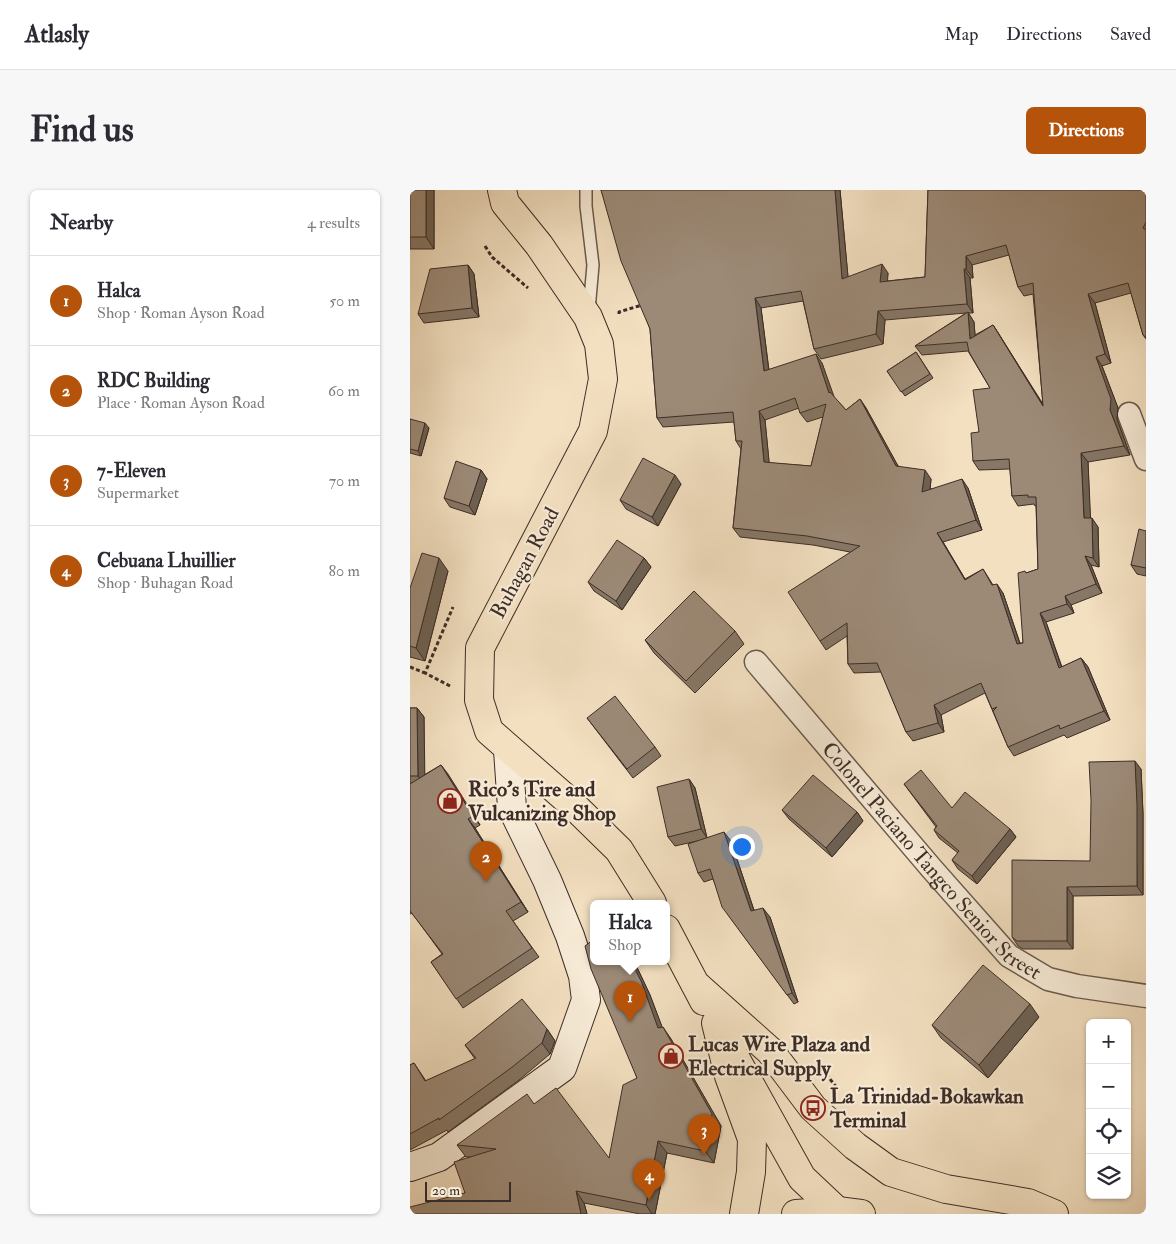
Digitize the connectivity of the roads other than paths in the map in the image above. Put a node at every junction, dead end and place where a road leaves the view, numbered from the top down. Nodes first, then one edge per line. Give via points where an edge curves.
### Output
1 (502, 190) edge
2 (586, 190) edge
3 (588, 317) junction
4 (1129, 414) dead end
5 (1146, 459) edge
6 (756, 662) dead end
7 (508, 750) junction
8 (650, 900) edge
9 (670, 937) edge
10 (695, 984) junction
11 (1146, 996) edge
12 (716, 1023) junction
13 (410, 1167) edge
14 (849, 1213) edge
15 (744, 1214) edge
16 (796, 1214) edge
17 (1054, 1214) edge

1 - 3 main road, Buhagan Road via 506,203
2 - 3 lane via 593,265
3 - 7 main road, Buhagan Road via 599,344 603,379 593,431 480,648 479,700 489,731
4 - 5 street
6 - 11 street, Colonel Paciano Tangco Senior Street via 1009,956 1048,979
7 - 8 main road, Buhagan Road via 571,803 619,850
7 - 13 street via 512,808 570,936 583,976 586,1000 562,1068 439,1157
9 - 10 main road
10 - 12 main road
10 - 17 main road via 770,1051 813,1108 855,1146 891,1172 946,1189 1028,1203
12 - 14 main road via 802,1178
12 - 15 main road via 729,1076 752,1140
14 - 16 main road

